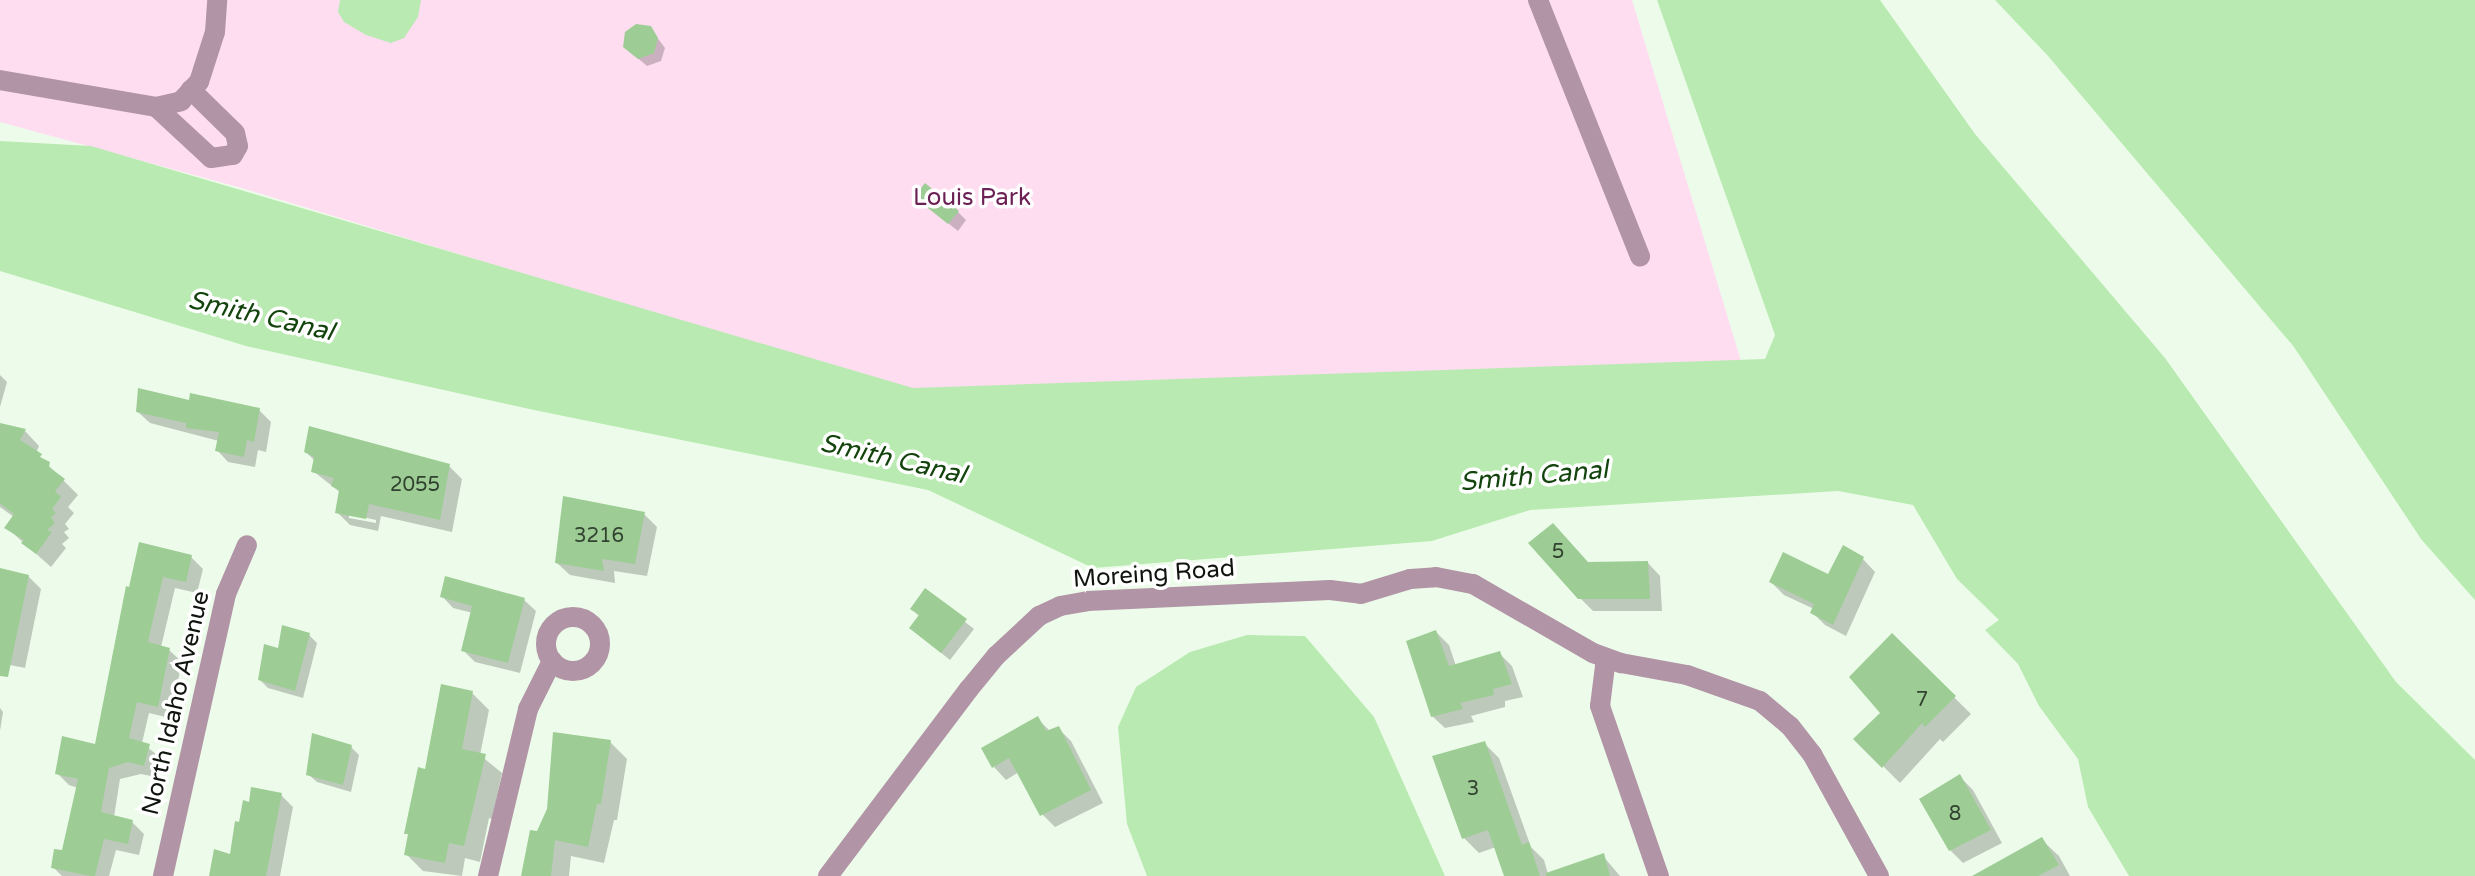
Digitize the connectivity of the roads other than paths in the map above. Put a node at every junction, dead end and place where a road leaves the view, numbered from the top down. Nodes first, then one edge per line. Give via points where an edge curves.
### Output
1 (217, 0) edge
2 (1538, 0) edge
3 (0, 80) edge
4 (191, 90) junction
5 (156, 107) junction
6 (1640, 256) dead end
7 (247, 545) dead end
8 (1606, 658) junction
9 (552, 661) dead end
10 (163, 876) edge
11 (488, 876) edge
12 (828, 876) edge
13 (1659, 876) edge
14 (1879, 876) edge

1 - 4 street via 215,32 199,82
2 - 6 street
3 - 5 street
4 - 5 street via 181,101
4 - 5 street via 235,133 238,146 233,155 211,158
7 - 10 street, North Idaho Avenue via 226,594
8 - 12 street, Moreing Road via 1473,584 1436,577 1361,594 1315,590 1060,606 1039,616 996,656
8 - 13 street via 1600,706
8 - 14 street, Moreing Road via 1736,690 1774,711 1822,770
9 - 11 street via 528,709

